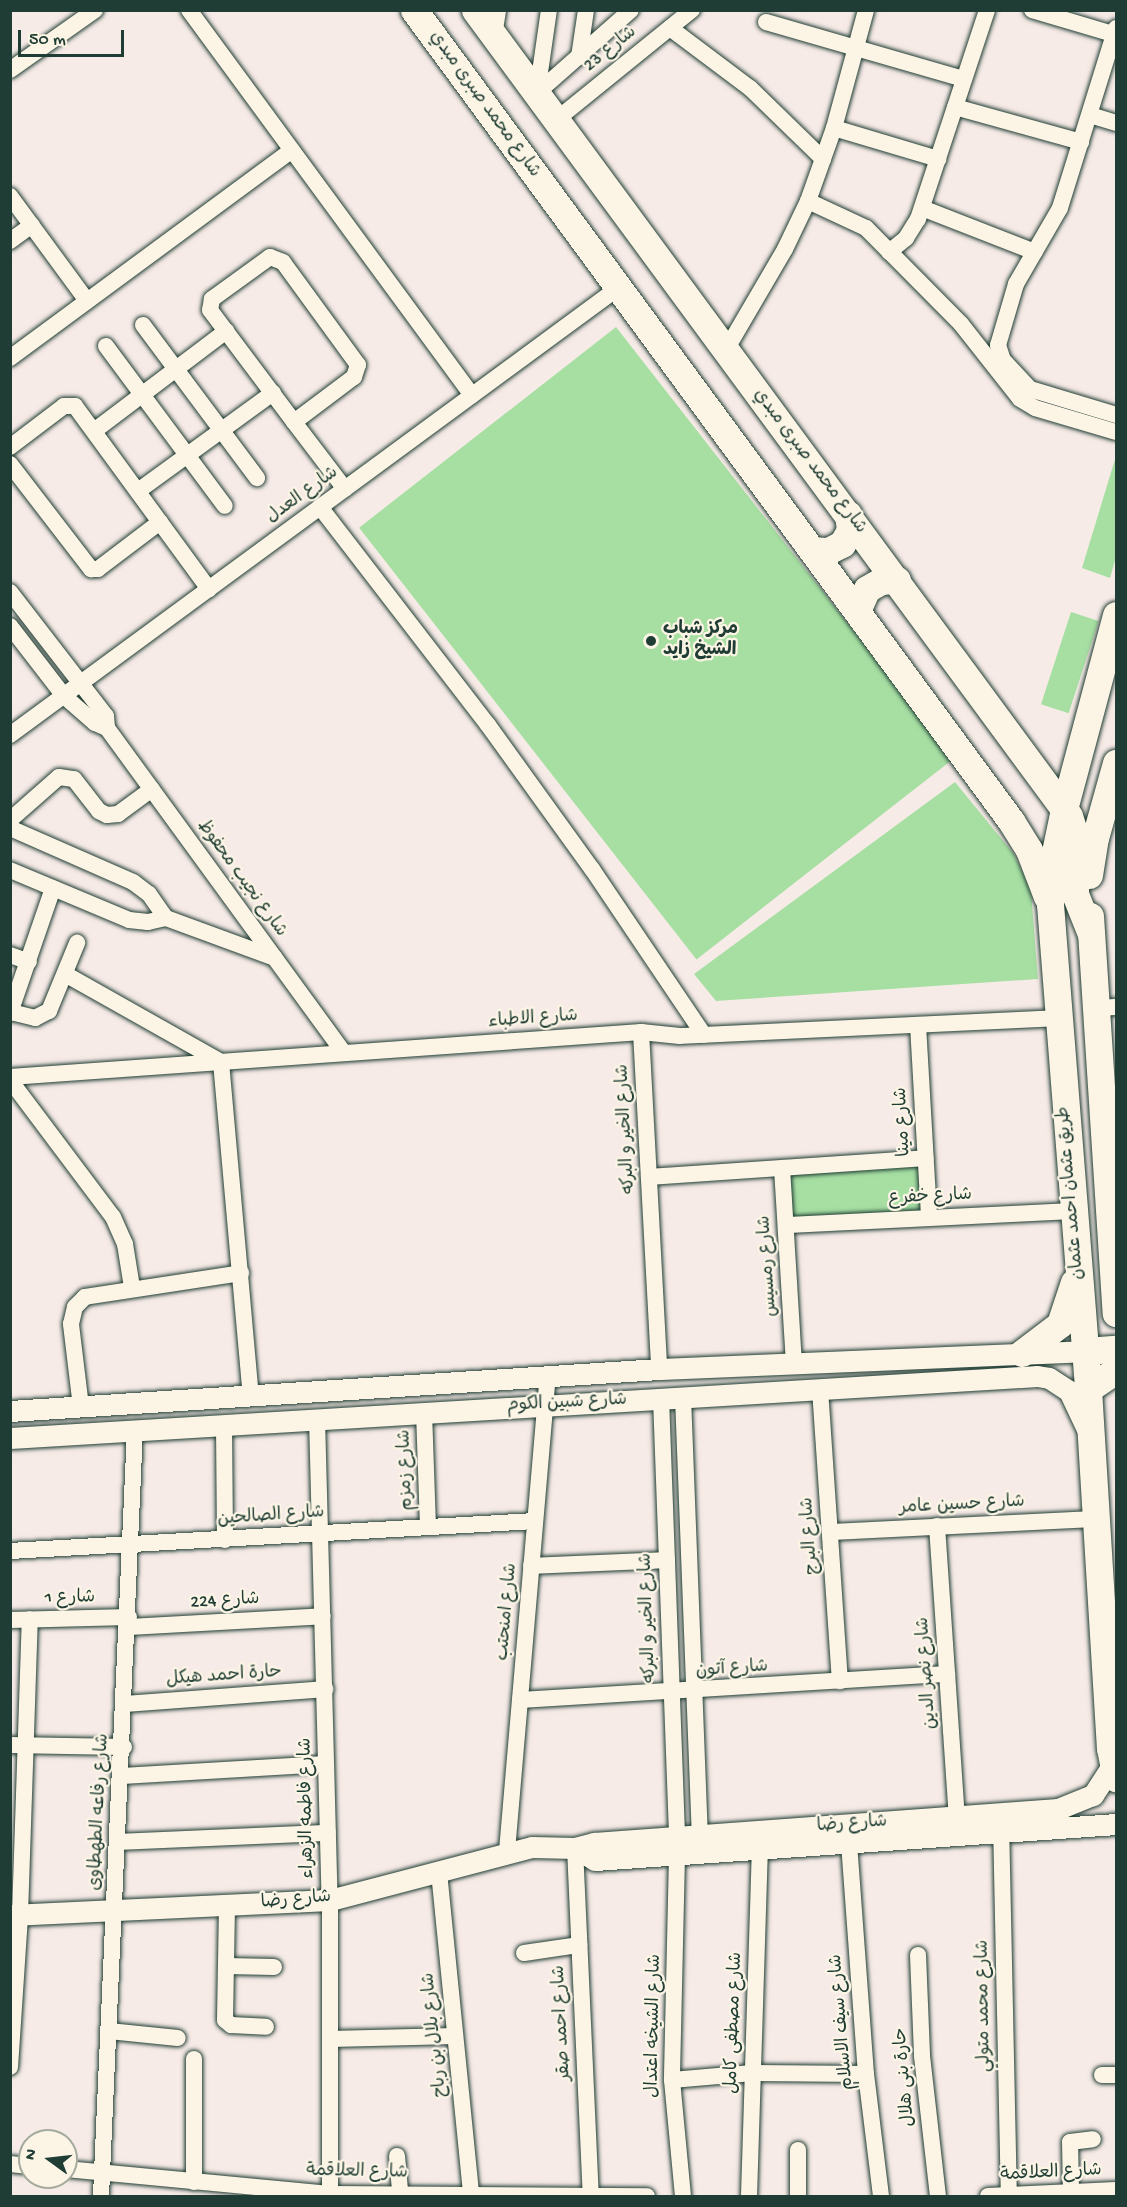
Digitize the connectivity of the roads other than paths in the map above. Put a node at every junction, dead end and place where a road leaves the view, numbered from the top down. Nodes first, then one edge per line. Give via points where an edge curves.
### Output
1 (95, 10) edge
2 (189, 10) edge
3 (414, 10) edge
4 (475, 10) edge
5 (549, 10) edge
6 (586, 10) edge
7 (692, 10) edge
8 (866, 10) edge
9 (987, 10) edge
10 (1032, 10) edge
11 (629, 12) edge
12 (766, 22) dead end
13 (496, 23) edge
14 (670, 28) junction
15 (1115, 31) edge
16 (856, 46) junction
17 (579, 57) junction
18 (10, 70) edge
19 (964, 79) junction
20 (537, 93) junction
21 (955, 107) junction
22 (1090, 115) junction
23 (555, 120) junction
24 (1116, 123) edge
25 (834, 128) junction
26 (1081, 142) junction
27 (292, 150) junction
28 (823, 159) junction
29 (938, 159) junction
30 (10, 196) edge
31 (808, 201) junction
32 (922, 208) junction
33 (32, 225) junction
34 (10, 241) edge
35 (889, 252) junction
36 (1035, 252) junction
37 (618, 288) junction
38 (87, 301) junction
39 (143, 325) dead end
40 (226, 331) junction
41 (106, 346) dead end
42 (726, 350) junction
43 (10, 358) edge
44 (997, 363) junction
45 (176, 369) junction
46 (273, 393) junction
47 (142, 394) junction
48 (472, 395) junction
49 (1116, 415) edge
50 (294, 422) junction
51 (222, 430) junction
52 (94, 431) junction
53 (1116, 432) edge
54 (10, 447) edge
55 (188, 455) junction
56 (10, 464) edge
57 (258, 478) dead end
58 (345, 489) junction
59 (138, 491) junction
60 (225, 506) dead end
61 (320, 507) junction
62 (848, 514) junction
63 (160, 522) junction
64 (812, 550) junction
65 (897, 580) junction
66 (209, 590) junction
67 (10, 592) edge
68 (857, 611) junction
69 (1116, 615) edge
70 (10, 626) edge
71 (81, 684) junction
72 (64, 696) junction
73 (107, 728) junction
74 (10, 735) edge
75 (1116, 763) edge
76 (152, 789) junction
77 (1064, 809) junction
78 (10, 820) edge
79 (10, 828) edge
80 (10, 870) edge
81 (53, 888) junction
82 (1050, 904) junction
83 (166, 918) junction
84 (1091, 934) junction
85 (76, 943) dead end
86 (10, 955) edge
87 (275, 958) junction
88 (29, 962) junction
89 (65, 974) junction
90 (1106, 1008) edge
91 (11, 1013) edge
92 (1058, 1018) junction
93 (918, 1025) junction
94 (641, 1032) junction
95 (704, 1035) junction
96 (344, 1052) junction
97 (221, 1062) junction
98 (10, 1078) edge
99 (1101, 1088) junction
100 (1063, 1090) junction
101 (1111, 1148) edge
102 (925, 1158) junction
103 (782, 1168) junction
104 (649, 1178) junction
105 (1113, 1209) edge
106 (1075, 1211) junction
107 (929, 1217) junction
108 (786, 1225) junction
109 (1079, 1264) junction
110 (242, 1273) junction
111 (1116, 1286) edge
112 (132, 1287) junction
113 (1116, 1313) edge
114 (1116, 1349) edge
115 (1085, 1351) junction
116 (1022, 1353) junction
117 (794, 1362) junction
118 (659, 1369) junction
119 (1116, 1370) edge
120 (548, 1377) junction
121 (820, 1389) junction
122 (1088, 1389) junction
123 (251, 1395) junction
124 (683, 1397) junction
125 (661, 1398) junction
126 (544, 1405) junction
127 (81, 1407) junction
128 (10, 1411) edge
129 (424, 1412) junction
130 (317, 1418) junction
131 (224, 1425) junction
132 (135, 1430) junction
133 (1091, 1437) junction
134 (10, 1438) edge
135 (1096, 1519) junction
136 (535, 1521) junction
137 (938, 1526) junction
138 (428, 1527) junction
139 (830, 1532) junction
140 (322, 1533) junction
141 (225, 1540) junction
142 (132, 1545) junction
143 (10, 1551) edge
144 (667, 1560) junction
145 (531, 1566) junction
146 (323, 1616) junction
147 (30, 1619) junction
148 (10, 1620) edge
149 (129, 1622) junction
150 (948, 1674) junction
151 (840, 1681) junction
152 (325, 1689) junction
153 (695, 1692) junction
154 (672, 1694) junction
155 (520, 1700) junction
156 (126, 1704) junction
157 (18, 1745) edge
158 (124, 1748) junction
159 (326, 1764) junction
160 (1114, 1772) edge
161 (122, 1776) junction
162 (957, 1817) junction
163 (1001, 1823) junction
164 (1116, 1824) edge
165 (328, 1833) junction
166 (700, 1835) junction
167 (118, 1842) junction
168 (849, 1843) junction
169 (677, 1846) junction
170 (575, 1848) junction
171 (760, 1850) junction
172 (507, 1851) junction
173 (439, 1872) junction
174 (330, 1900) junction
175 (227, 1906) junction
176 (115, 1911) junction
177 (15, 1915) edge
178 (579, 1946) junction
179 (524, 1953) dead end
180 (918, 1954) dead end
181 (226, 1966) junction
182 (274, 1967) dead end
183 (266, 2027) dead end
184 (109, 2031) junction
185 (455, 2036) junction
186 (178, 2038) dead end
187 (330, 2039) junction
188 (11, 2058) edge
189 (194, 2059) dead end
190 (753, 2073) junction
191 (866, 2074) junction
192 (672, 2080) junction
193 (1093, 2139) dead end
194 (798, 2150) dead end
195 (397, 2156) dead end
196 (78, 2170) edge
197 (102, 2173) junction
198 (191, 2187) edge
199 (1116, 2190) edge
200 (400, 2194) junction
201 (478, 2194) edge
202 (1074, 2194) edge
203 (330, 2195) edge
204 (426, 2195) edge
205 (101, 2196) edge
206 (590, 2196) edge
207 (647, 2196) edge
208 (683, 2196) edge
209 (749, 2196) edge
210 (798, 2196) edge
211 (881, 2196) edge
212 (938, 2196) edge
213 (988, 2196) edge
214 (1009, 2196) edge

1 - 18 street
2 - 27 street
3 - 37 main road, شارع محمد صبرى مبدي
4 - 13 main road, شارع محمد صبرى مبدي
5 - 20 street
6 - 17 street
7 - 14 street, شارع 23
8 - 16 street
9 - 19 street
10 - 15 street
11 - 17 street, شارع 23
12 - 16 street
13 - 20 main road, شارع محمد صبرى مبدي
14 - 23 street, شارع 23
14 - 28 street via 750,88
15 - 22 street
16 - 19 street
16 - 25 street
17 - 20 street, شارع 23
19 - 21 street
20 - 23 main road, شارع محمد صبرى مبدي
21 - 26 street
21 - 29 street
22 - 24 street
22 - 26 street
23 - 42 main road, شارع محمد صبرى مبدي
25 - 28 street
25 - 29 street
26 - 36 street via 1060,208
27 - 38 street
27 - 48 street
28 - 31 street
29 - 32 street
30 - 33 street
31 - 35 street via 866,228
31 - 42 street
32 - 35 street via 913,229
32 - 36 street
33 - 34 street
33 - 38 street
35 - 44 street
36 - 44 street via 1016,284 1000,329
37 - 48 street, شارع العدل
37 - 64 main road, شارع محمد صبرى مبدي
38 - 43 street
39 - 45 street
40 - 45 street
40 - 46 street
40 - 50 street via 210,310 212,299 267,259 280,260 358,365 354,377
41 - 47 street
42 - 62 main road, شارع محمد صبرى مبدي
44 - 49 street via 1039,393
44 - 53 street via 1013,393 1028,404
45 - 47 street
45 - 51 street
46 - 50 street
46 - 51 street
47 - 52 street
47 - 55 street
48 - 58 street, شارع العدل
50 - 58 street
51 - 55 street
51 - 57 street
52 - 54 street via 78,409 68,405
52 - 59 street
55 - 59 street
55 - 60 street
56 - 63 street via 91,569 98,569
58 - 61 street, شارع العدل
59 - 63 street
61 - 66 street, شارع العدل
61 - 95 street via 488,725
62 - 64 main road via 850,530 842,544 828,551
62 - 65 main road, شارع محمد صبرى مبدي
63 - 66 street
64 - 68 main road, شارع محمد صبرى مبدي
65 - 68 main road via 881,581 867,589
65 - 77 main road, شارع محمد صبرى مبدي
66 - 71 street, شارع العدل
67 - 71 street, شارع نجيب محفوظ
68 - 82 main road, شارع محمد صبرى مبدي via 1021,835
69 - 77 main road, طريق عثمان احمد عثمان
70 - 72 street, شارع نجيب محفوظ
71 - 72 street, شارع العدل
71 - 73 street, شارع نجيب محفوظ via 106,716
72 - 73 street, شارع نجيب محفوظ via 95,723
72 - 74 street, شارع العدل
73 - 76 street, شارع نجيب محفوظ
75 - 84 main road, طريق عثمان احمد عثمان via 1090,861
76 - 78 street via 118,814 107,815 99,811 74,779 59,777
76 - 87 street, شارع نجيب محفوظ
77 - 82 main road, طريق عثمان احمد عثمان
77 - 84 main road, شارع محمد صبرى مبدي via 1076,837 1075,894
79 - 83 street via 133,882 156,901
80 - 81 street
81 - 83 street via 129,920 148,922
81 - 88 street
82 - 92 main road, طريق عثمان احمد عثمان
83 - 87 street
84 - 90 main road, طريق عثمان احمد عثمان
85 - 89 street
86 - 88 street
87 - 96 street, شارع نجيب محفوظ
88 - 91 street
89 - 91 street via 53,1006 45,1015 30,1018
89 - 97 street
90 - 99 main road, طريق عثمان احمد عثمان
92 - 93 street, شارع الاطباء
92 - 100 main road, طريق عثمان احمد عثمان
93 - 95 street, شارع الاطباء
93 - 102 street, شارع مينا
94 - 95 street, شارع الاطباء
94 - 96 street, شارع الاطباء
94 - 104 street, شارع الخير و البركه
96 - 97 street, شارع الاطباء
97 - 98 street, شارع الاطباء
97 - 110 street
98 - 112 street via 113,1217 127,1251
99 - 100 main road via 1082,1093
99 - 101 main road, طريق عثمان احمد عثمان
100 - 106 main road, طريق عثمان احمد عثمان
101 - 105 main road, طريق عثمان احمد عثمان
102 - 103 street
102 - 107 street, شارع مينا
103 - 104 street
103 - 108 street, شارع رمسيس
104 - 118 street, شارع الخير و البركه
105 - 111 main road, طريق عثمان احمد عثمان
106 - 107 street, شارع خفرع
106 - 109 main road, طريق عثمان احمد عثمان
107 - 108 street, شارع خفرع
108 - 117 street, شارع رمسيس
109 - 115 main road, طريق عثمان احمد عثمان
109 - 116 main road via 1060,1324
110 - 112 street
110 - 123 street
111 - 113 main road, طريق عثمان احمد عثمان
112 - 127 street via 85,1297 75,1307 71,1324
114 - 115 main road
115 - 116 street, شارع شبين الكوم
115 - 122 main road, طريق عثمان احمد عثمان
116 - 117 street, شارع شبين الكوم
117 - 118 street, شارع شبين الكوم
118 - 120 street, شارع شبين الكوم
119 - 122 main road
120 - 123 street, شارع شبين الكوم
120 - 126 street, شارع امنحتب
121 - 124 street, شارع شبين الكوم
121 - 133 street, شارع شبين الكوم via 1049,1378 1069,1391
121 - 139 street, شارع البرج
122 - 133 main road, طريق عثمان احمد عثمان
123 - 127 street, شارع شبين الكوم
124 - 125 street, شارع شبين الكوم
124 - 153 street
125 - 126 street, شارع شبين الكوم
125 - 144 street, شارع الخير و البركه
126 - 129 street, شارع شبين الكوم
126 - 136 street, شارع امنحتب
127 - 128 street, شارع شبين الكوم
129 - 130 street, شارع شبين الكوم
129 - 138 street, شارع زمزم
130 - 131 street, شارع شبين الكوم
130 - 140 street, شارع فاطمه الزهراء
131 - 132 street, شارع شبين الكوم
131 - 141 street
132 - 134 street, شارع شبين الكوم
132 - 142 street, شارع رفاعه الطهطاوى
133 - 135 main road, طريق عثمان احمد عثمان
135 - 137 street, شارع حسين عامر
135 - 160 main road, طريق عثمان احمد عثمان
136 - 138 street, شارع الصالحين
136 - 145 street, شارع امنحتب
137 - 139 street, شارع حسين عامر
137 - 150 street, شارع نصر الدين
138 - 140 street, شارع الصالحين
139 - 151 street, شارع البرج
140 - 141 street, شارع الصالحين
140 - 146 street, شارع فاطمه الزهراء
141 - 142 street, شارع الصالحين
142 - 143 street, شارع الصالحين
142 - 149 street, شارع رفاعه الطهطاوى
144 - 145 street
144 - 154 street, شارع الخير و البركه
145 - 155 street, شارع امنحتب
146 - 149 street, شارع 224
146 - 152 street, شارع فاطمه الزهراء
147 - 148 street, شارع 1
147 - 149 street, شارع 1
147 - 157 street
149 - 156 street, شارع رفاعه الطهطاوى
150 - 151 street, شارع آتون
150 - 162 street, شارع نصر الدين
151 - 153 street, شارع آتون
152 - 156 street, حارة احمد هيكل
152 - 159 street, شارع فاطمه الزهراء
153 - 154 street, شارع آتون
153 - 166 street
154 - 155 street, شارع آتون
154 - 169 street, شارع الخير و البركه
155 - 172 street, شارع امنحتب
156 - 158 street, شارع رفاعه الطهطاوى
157 - 158 street
157 - 177 street
158 - 161 street, شارع رفاعه الطهطاوى
159 - 161 street
159 - 165 street, شارع فاطمه الزهراء
160 - 163 street, شارع رضا via 1093,1795 1077,1805
161 - 167 street, شارع رفاعه الطهطاوى
162 - 163 street, شارع رضا
162 - 166 street, شارع رضا
163 - 164 street, شارع رضا
163 - 168 street, شارع رضا
163 - 214 street, شارع محمد متولي
165 - 167 street
165 - 174 street, شارع فاطمه الزهراء
166 - 169 street, شارع رضا
167 - 176 street, شارع رفاعه الطهطاوى
168 - 171 street, شارع رضا
168 - 191 street, شارع سيف الاسلام
169 - 170 street, شارع رضا via 595,1860
169 - 171 street, شارع رضا
169 - 192 street, شارع الشيخه اعتدال
170 - 172 street, شارع رضا via 545,1845
170 - 178 street, شارع احمد صقر
171 - 190 street, شارع مصطفى كامل
172 - 173 street, شارع رضا
173 - 174 street, شارع رضا
173 - 185 street, شارع بلال بن رباح
174 - 175 street, شارع رضا
174 - 187 street, شارع فاطمه الزهراء
175 - 176 street, شارع رضا
175 - 181 street
176 - 177 street, شارع رضا
176 - 184 street, شارع رفاعه الطهطاوى
177 - 188 street
178 - 179 street
178 - 206 street, شارع احمد صقر
180 - 212 street, حارة بنى هلال via 922,2064
181 - 182 street
181 - 183 street via 226,2022
184 - 186 street
184 - 197 street, شارع رفاعه الطهطاوى
185 - 187 street
185 - 201 street, شارع بلال بن رباح
187 - 203 street, شارع فاطمه الزهراء
189 - 198 street
190 - 191 street
190 - 192 street
190 - 209 street, شارع مصطفى كامل
191 - 211 street, شارع سيف الاسلام
192 - 208 street, شارع الشيخه اعتدال
193 - 202 street via 1070,2142
194 - 210 street
195 - 200 street
196 - 197 street, شارع العلاقمة
197 - 198 street, شارع العلاقمة
197 - 205 street, شارع رفاعه الطهطاوى
198 - 203 street, شارع العلاقمة
199 - 202 street, شارع العلاقمة
200 - 203 street, شارع العلاقمة
200 - 204 street, شارع العلاقمة
201 - 204 street, شارع العلاقمة
201 - 206 street, شارع العلاقمة
202 - 214 street, شارع العلاقمة
206 - 207 street, شارع العلاقمة
213 - 214 street, شارع العلاقمة

